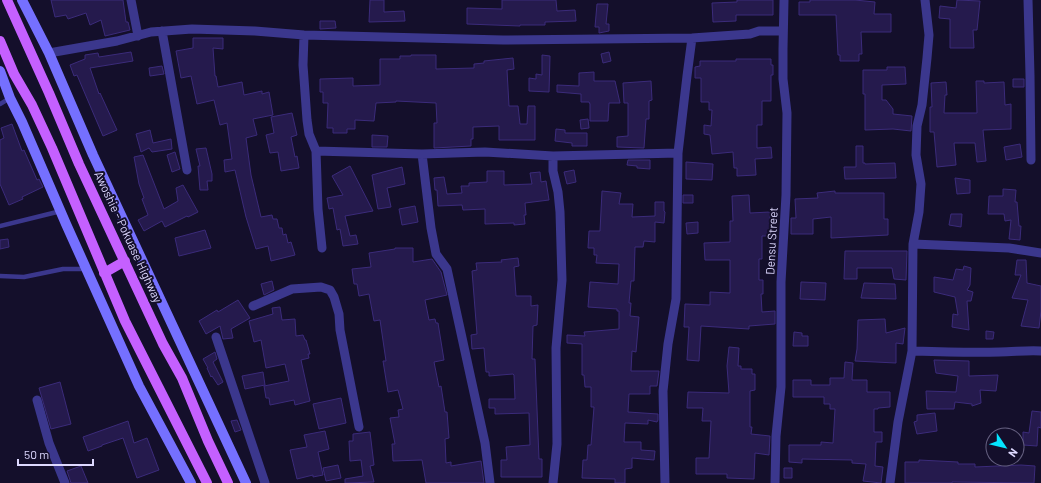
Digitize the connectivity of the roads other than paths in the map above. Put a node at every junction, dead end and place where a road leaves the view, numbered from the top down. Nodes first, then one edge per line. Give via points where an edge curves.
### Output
1 (7, 0) edge
2 (22, 0) edge
3 (131, 0) edge
4 (784, 0) edge
5 (925, 0) edge
6 (1028, 0) edge
7 (162, 31) junction
8 (783, 31) junction
9 (304, 35) junction
10 (138, 36) junction
11 (692, 38) junction
12 (0, 41) edge
13 (49, 53) junction
14 (0, 71) edge
15 (10, 98) junction
16 (0, 104) edge
17 (316, 151) junction
18 (678, 153) junction
19 (422, 154) junction
20 (553, 156) junction
21 (1031, 160) dead end
22 (187, 170) dead end
23 (61, 211) junction
24 (0, 226) edge
25 (914, 244) junction
26 (322, 248) dead end
27 (1041, 252) edge
28 (125, 261) junction
29 (86, 269) junction
30 (104, 273) junction
31 (0, 276) edge
32 (253, 306) dead end
33 (216, 337) dead end
34 (912, 350) junction
35 (1041, 351) edge
36 (37, 400) dead end
37 (358, 427) dead end
38 (65, 483) edge
39 (191, 483) edge
40 (207, 483) edge
41 (228, 483) edge
42 (246, 483) edge
43 (265, 483) edge
44 (490, 483) edge
45 (553, 483) edge
46 (665, 483) edge
47 (775, 483) edge
48 (890, 483) edge

1 - 28 main road, Awoshie - Pokuase Highway
2 - 13 street
3 - 10 street
4 - 8 street, Densu Street
5 - 25 street via 929,35 922,105 917,126 916,155 921,184
6 - 21 street
7 - 9 street via 192,29
7 - 10 street
7 - 22 street
8 - 11 street
8 - 47 street, Densu Street via 786,195 781,387
9 - 11 street via 503,40
9 - 17 street via 303,65 307,120
10 - 13 street
11 - 18 street
12 - 30 main road via 52,148
13 - 42 street via 93,155
14 - 15 street
15 - 16 lane
15 - 23 street
17 - 19 street
17 - 26 street
18 - 20 street
18 - 46 street via 676,299 663,391
19 - 20 street via 485,152
19 - 44 street via 436,254 447,269 485,443
20 - 45 street via 552,172 560,212 562,280 556,348 557,444
23 - 24 lane
23 - 29 street
25 - 27 street
25 - 34 street
28 - 30 main road
28 - 41 main road, Awoshie - Pokuase Highway via 182,378
29 - 31 lane via 63,269 24,277
29 - 39 street via 139,386
30 - 40 main road via 125,321
32 - 37 street via 292,289 321,287 330,290 339,314
33 - 43 street
34 - 35 street
34 - 48 street via 898,422
36 - 38 street via 49,443

